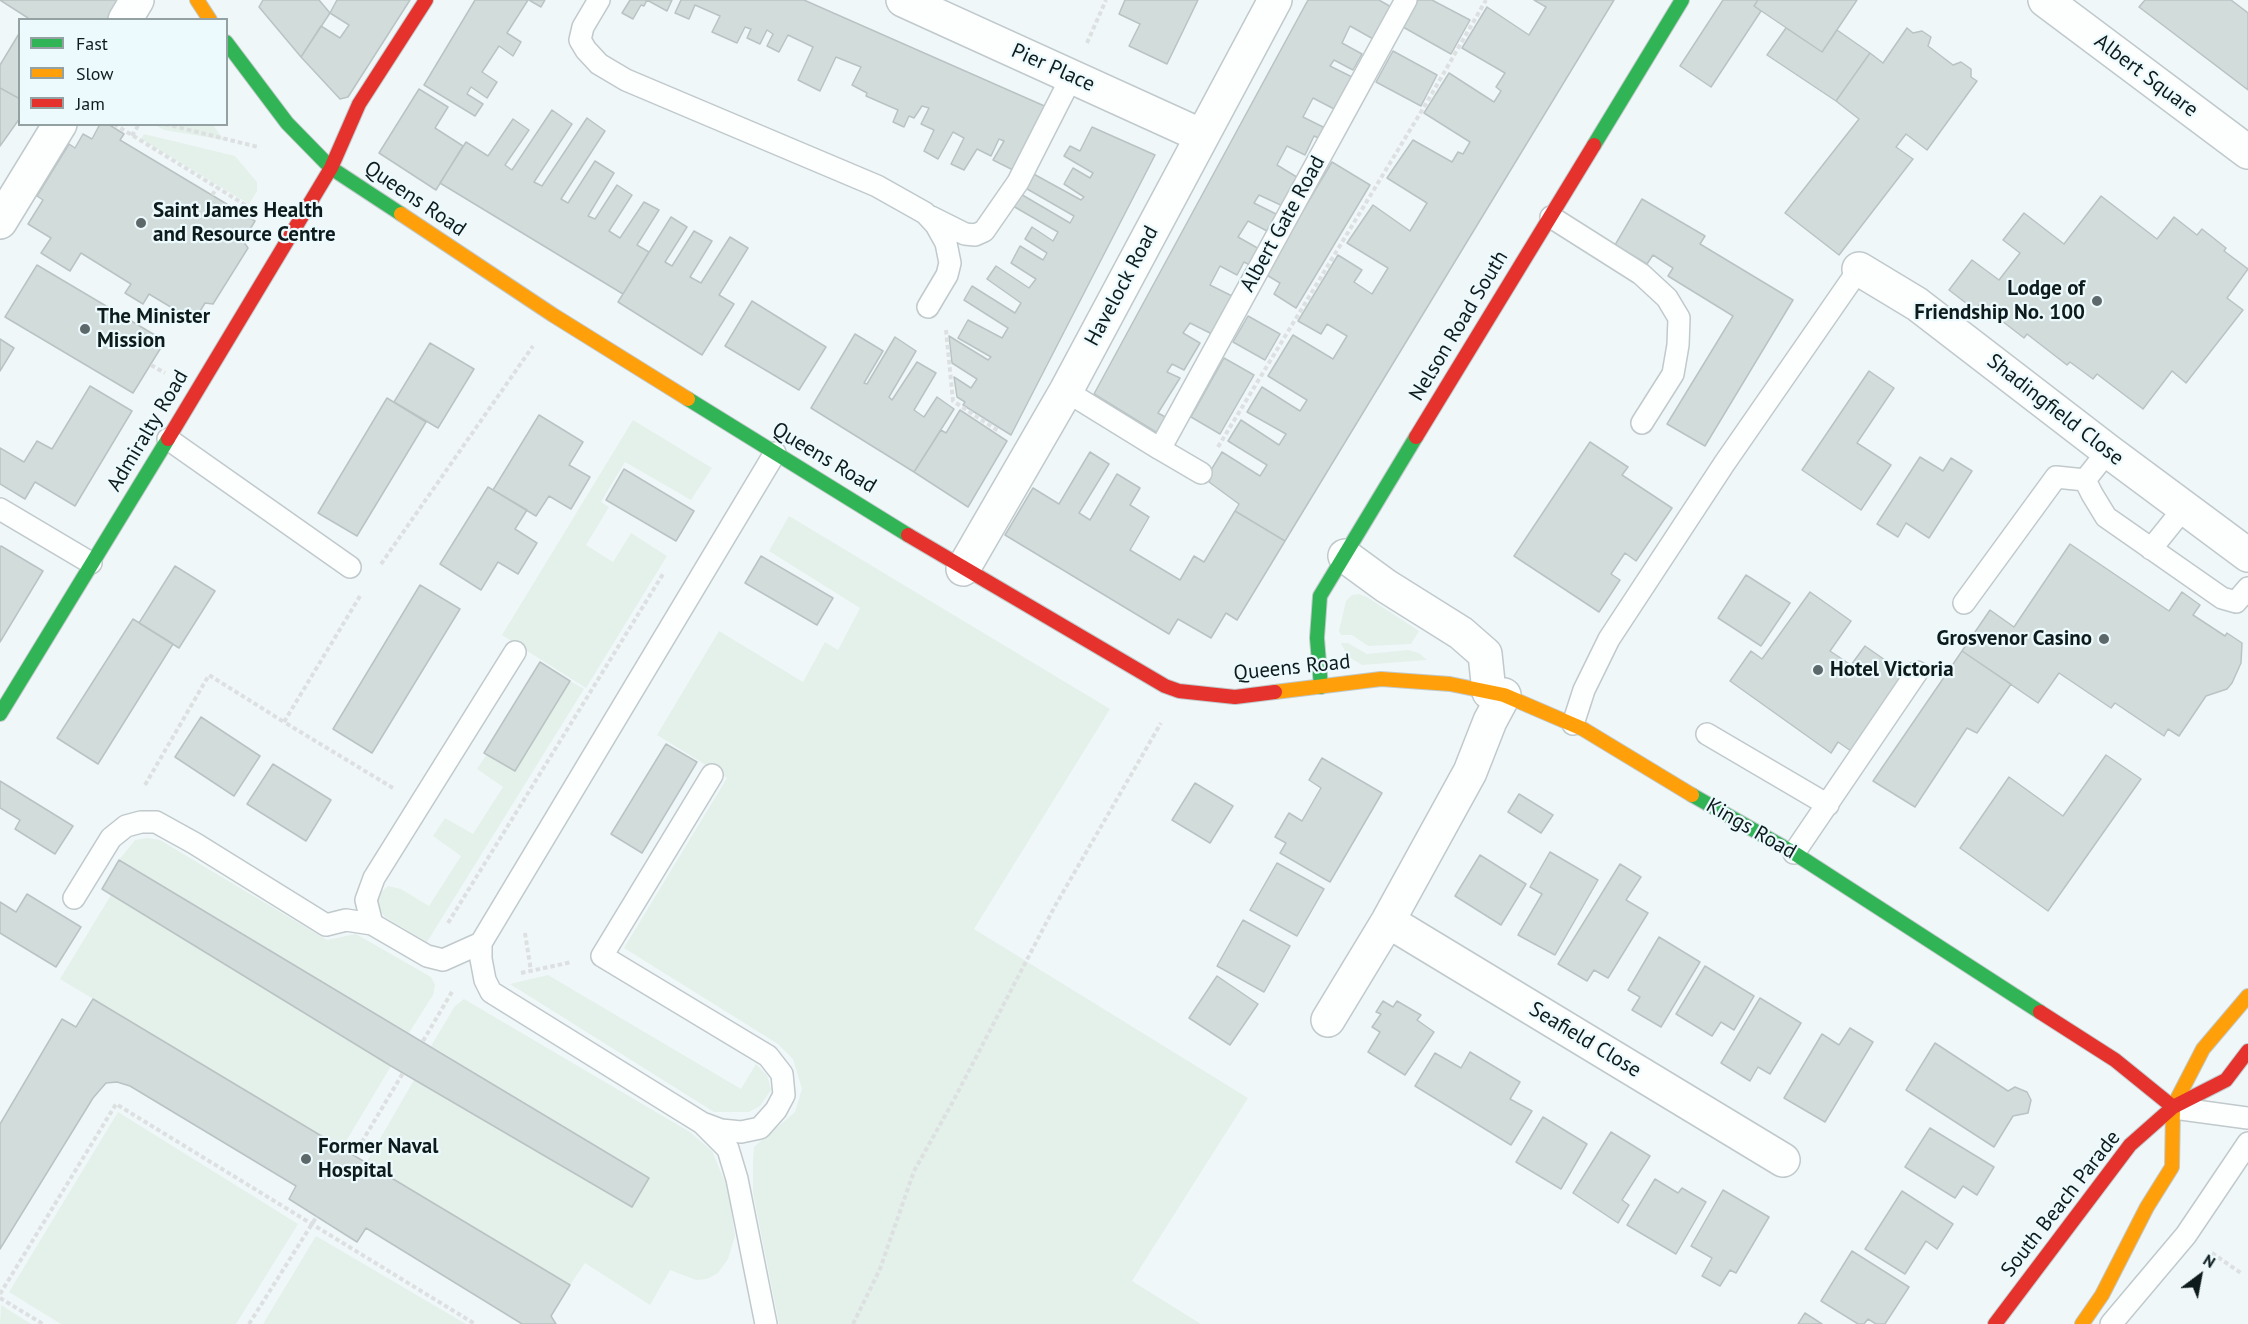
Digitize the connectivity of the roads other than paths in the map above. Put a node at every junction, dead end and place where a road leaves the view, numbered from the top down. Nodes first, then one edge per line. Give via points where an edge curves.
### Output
1 (137, 0) edge
2 (196, 0) edge
3 (426, 0) edge
4 (599, 0) edge
5 (903, 0) edge
6 (1275, 0) edge
7 (1406, 0) edge
8 (1682, 0) edge
9 (2045, 0) edge
10 (126, 18) edge
11 (209, 18) edge
12 (228, 45) edge
13 (1072, 76) junction
14 (59, 126) edge
15 (1202, 136) junction
16 (2248, 152) edge
17 (331, 168) junction
18 (925, 213) junction
19 (1551, 217) junction
20 (0, 222) edge
21 (1859, 269) joint
22 (928, 307) road end
23 (1066, 391) junction
24 (1642, 423) dead end
25 (168, 440) junction
26 (1160, 449) junction
27 (2108, 451) junction
28 (775, 453) junction
29 (1201, 473) road end
30 (2085, 480) junction
31 (2184, 508) junction
32 (0, 509) edge
33 (2151, 549) junction
34 (2248, 555) edge
35 (1345, 556) junction
36 (91, 563) junction
37 (350, 567) road end
38 (963, 568) junction
39 (2248, 588) edge
40 (1964, 603) dead end
41 (515, 652) dead end
42 (1917, 672) dead end
43 (1321, 687) junction
44 (1496, 693) junction
45 (0, 714) edge
46 (1573, 724) junction
47 (1707, 734) dead end
48 (712, 775) dead end
49 (1828, 805) junction
50 (1794, 853) junction
51 (75, 898) dead end
52 (1388, 921) junction
53 (372, 924) junction
54 (481, 943) junction
55 (2248, 996) edge
56 (1328, 1020) dead end
57 (2248, 1051) edge
58 (2173, 1107) junction
59 (2248, 1118) edge
60 (702, 1123) junction
61 (2248, 1143) edge
62 (1783, 1160) dead end
63 (766, 1324) edge
64 (1995, 1324) edge
65 (2082, 1324) edge
66 (2111, 1324) edge

1 - 10 street
2 - 11 street
3 - 17 street, Admiralty Road via 359,104
4 - 18 lane via 582,27 580,40 599,64 626,80 877,186
5 - 13 street, Pier Place
6 - 15 street, Havelock Road
7 - 26 lane, Albert Gate Road
8 - 19 street, Nelson Road South
9 - 16 street, Albert Square
12 - 17 street, Queens Road via 288,123
13 - 15 street, Pier Place
13 - 18 lane via 1018,182 984,231 965,234
14 - 20 street
15 - 23 street, Havelock Road
17 - 25 street, Admiralty Road
17 - 28 street, Queens Road via 553,315
18 - 22 lane via 946,243 950,263
19 - 24 lane via 1641,274 1667,298 1679,318 1673,374
19 - 35 street, Nelson Road South
21 - 27 street, Shadingfield Close via 1917,304
21 - 46 lane via 1724,464 1610,639 1584,690
23 - 26 lane
23 - 38 street, Havelock Road
25 - 36 street, Admiralty Road
25 - 37 lane
26 - 29 lane
27 - 30 lane
27 - 31 street, Shadingfield Close
28 - 38 street, Queens Road
28 - 54 lane
30 - 33 lane via 2106,517
30 - 40 lane via 2056,477
31 - 33 lane
31 - 34 street, Shadingfield Close
32 - 36 lane
33 - 39 lane via 2222,598 2236,602
35 - 43 street, Nelson Road South via 1320,597 1317,638
35 - 44 street via 1461,633 1485,654
36 - 45 street, Admiralty Road
38 - 43 street, Queens Road via 1179,691 1235,697
41 - 53 lane via 374,878 366,900
42 - 49 lane
43 - 44 street, Queens Road via 1381,679 1450,684
44 - 46 street, Kings Road
44 - 52 street via 1490,721 1470,772
46 - 50 street, Kings Road
47 - 49 lane
48 - 60 lane via 602,956 768,1056 782,1074 784,1095 760,1128 741,1132
49 - 50 lane
50 - 58 street, Kings Road via 2115,1060
51 - 53 lane via 111,838 126,826 156,822 326,925 346,921
52 - 56 street
52 - 62 street, Seafield Close
53 - 54 lane via 427,956 443,960
54 - 60 lane via 480,959 491,992
55 - 58 street via 2204,1049
57 - 58 street via 2226,1080
58 - 59 lane
58 - 64 street, South Beach Parade via 2130,1145
58 - 65 street via 2172,1167
60 - 63 lane via 728,1149
61 - 66 lane via 2186,1235

